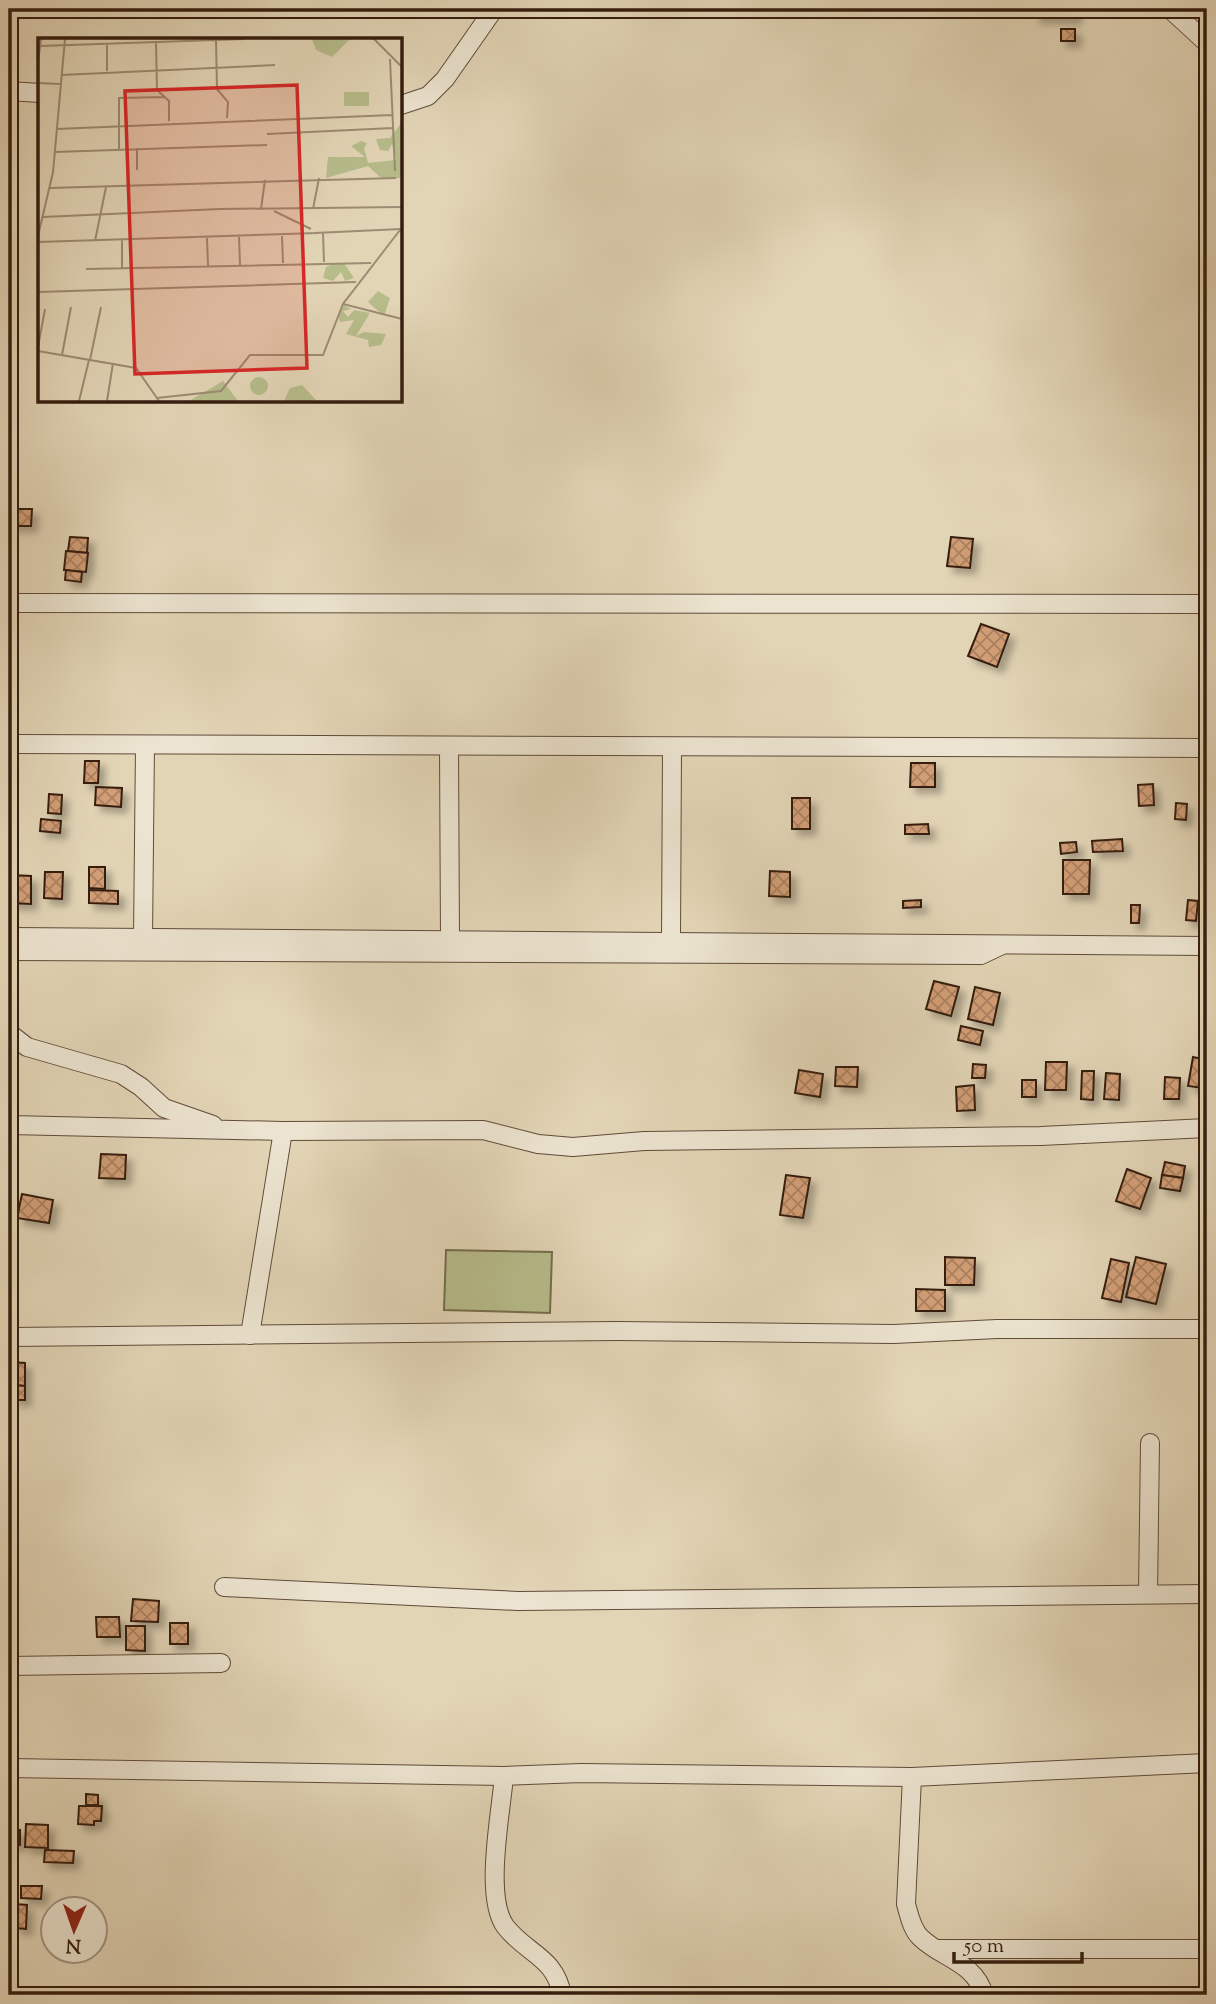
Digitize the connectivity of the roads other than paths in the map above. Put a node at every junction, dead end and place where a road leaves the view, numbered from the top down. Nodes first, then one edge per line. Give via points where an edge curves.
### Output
1 (494, 9) edge
2 (1170, 9) edge
3 (1207, 43) edge
4 (9, 91) edge
5 (38, 93) edge
6 (402, 106) edge
7 (9, 603) edge
8 (1207, 604) edge
9 (9, 744) edge
10 (145, 745) junction
11 (450, 746) junction
12 (672, 747) junction
13 (1207, 748) edge
14 (9, 937) edge
15 (143, 938) junction
16 (450, 939) junction
17 (671, 941) junction
18 (1005, 943) junction
19 (1207, 946) edge
20 (9, 951) edge
21 (9, 1033) edge
22 (9, 1125) edge
23 (1207, 1128) edge
24 (229, 1130) junction
25 (283, 1131) junction
26 (1207, 1329) edge
27 (250, 1335) junction
28 (9, 1337) edge
29 (1150, 1443) dead end
30 (224, 1587) dead end
31 (1148, 1594) junction
32 (1207, 1594) edge
33 (221, 1663) dead end
34 (9, 1666) edge
35 (1207, 1763) edge
36 (9, 1768) edge
37 (504, 1776) junction
38 (912, 1777) junction
39 (936, 1949) junction
40 (1207, 1949) edge
41 (562, 1995) edge
42 (984, 1995) edge

1 - 6 street via 445,79 428,96
2 - 3 street
4 - 5 street
7 - 8 street
9 - 10 street
10 - 11 street
10 - 15 street
11 - 12 street
11 - 16 street
12 - 13 street
12 - 17 street
14 - 15 street
15 - 16 street
16 - 17 street
17 - 18 street
18 - 19 street
18 - 20 street via 981,955
21 - 24 street via 27,1047 121,1074 164,1108
22 - 24 street
23 - 25 street via 573,1147 538,1144 483,1130
24 - 25 street
25 - 27 street
26 - 27 street
27 - 28 street
29 - 31 street
30 - 31 street via 518,1601
31 - 32 street
33 - 34 street
35 - 38 street
36 - 37 street
37 - 38 street
37 - 41 street via 494,1896 504,1925 556,1972
38 - 39 street via 906,1904 919,1937
39 - 40 street
39 - 42 street via 972,1972

